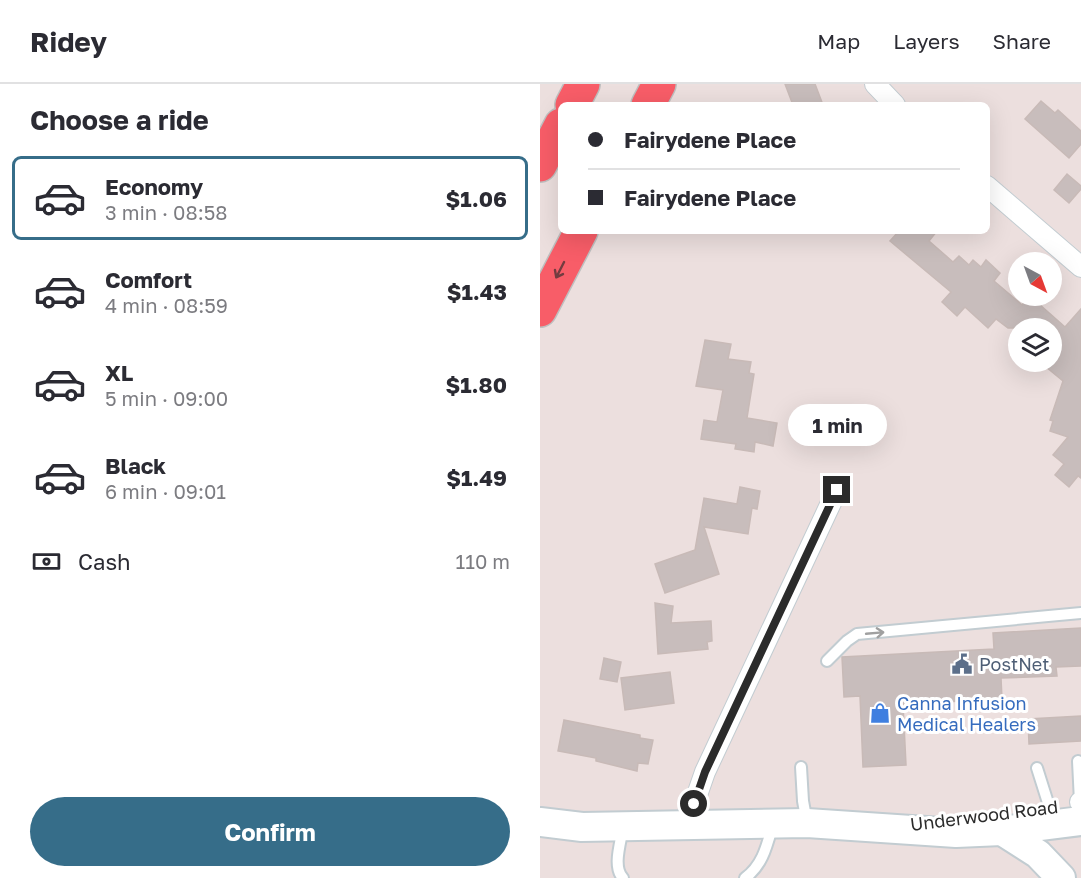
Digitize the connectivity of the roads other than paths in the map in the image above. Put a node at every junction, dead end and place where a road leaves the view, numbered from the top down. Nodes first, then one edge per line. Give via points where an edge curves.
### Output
1 (583, 84) edge
2 (659, 84) edge
3 (875, 84) edge
4 (574, 102) edge
5 (650, 102) edge
6 (892, 102) edge
7 (558, 132) edge
8 (540, 165) edge
9 (990, 189) edge
10 (579, 234) edge
11 (1081, 267) edge
12 (540, 310) edge
13 (837, 490) dead end
14 (1081, 613) edge
15 (827, 661) dead end
16 (1078, 761) dead end
17 (801, 767) dead end
18 (1037, 768) dead end
19 (1073, 815) edge
20 (540, 822) edge
21 (807, 823) junction
22 (773, 824) junction
23 (687, 825) junction
24 (623, 827) junction
25 (886, 827) junction
26 (1002, 831) junction
27 (623, 878) edge
28 (745, 878) edge
29 (1061, 878) edge
30 (1069, 878) edge

1 - 4 highway
2 - 5 highway
3 - 6 street
7 - 8 highway
9 - 11 street
10 -> 12 highway
13 - 23 street via 705,772
15 -> 14 lane via 857,634
16 - 19 lane
17 - 21 lane
18 - 19 lane
19 - 25 main road, Underwood Road
19 - 26 main road, Underwood Road
19 - 30 main road
20 - 24 main road, Underwood Road
21 - 22 main road, Underwood Road
21 - 25 main road, Underwood Road
22 - 23 main road, Underwood Road
22 - 28 lane via 763,858
23 - 24 main road, Underwood Road
24 - 27 lane via 618,865
25 - 26 main road, Underwood Road via 956,833
26 - 29 main road via 1038,854

